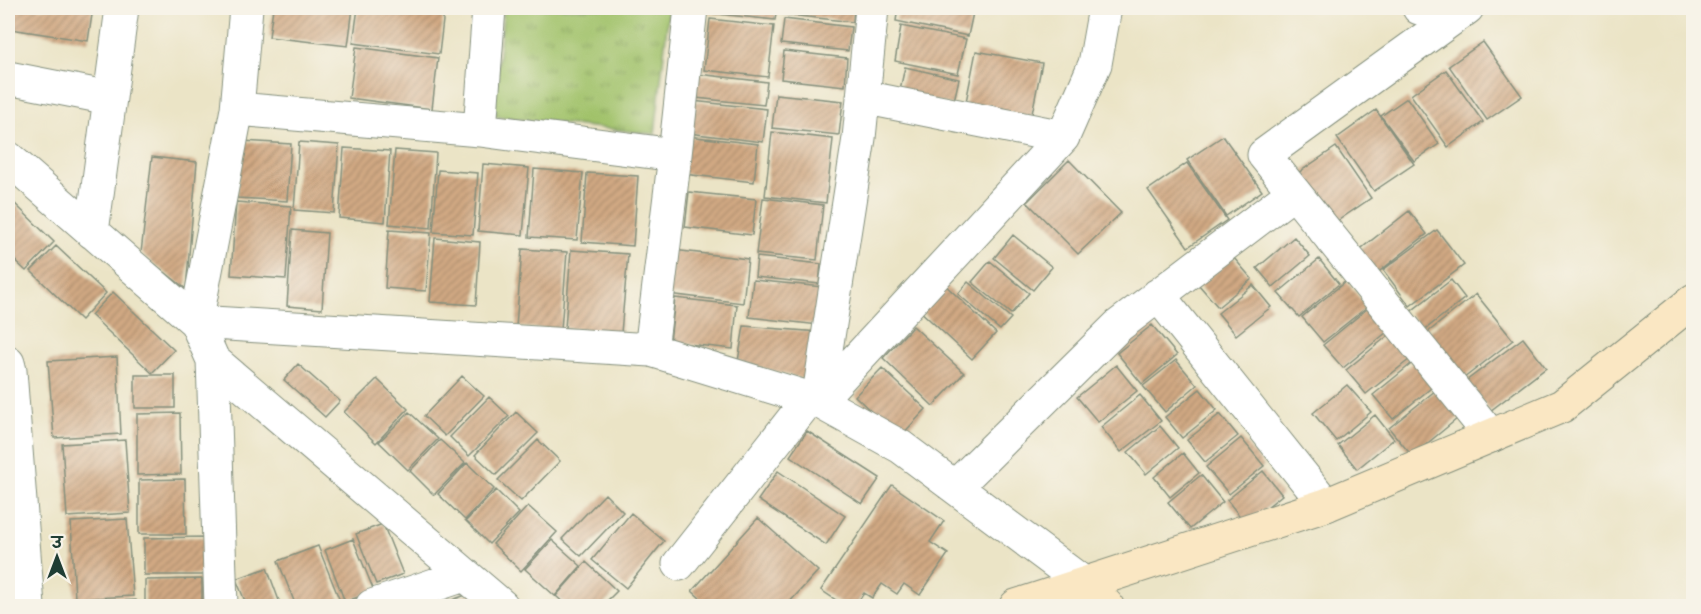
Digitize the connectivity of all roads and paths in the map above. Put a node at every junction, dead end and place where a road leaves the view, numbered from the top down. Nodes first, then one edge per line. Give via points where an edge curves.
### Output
1 (122, 8) edge
2 (246, 8) edge
3 (489, 8) edge
4 (691, 8) edge
5 (872, 8) edge
6 (1105, 8) edge
7 (1419, 8) edge
8 (1464, 10) edge
9 (8, 78) edge
10 (863, 97) junction
11 (110, 98) junction
12 (237, 109) junction
13 (480, 130) junction
14 (1063, 137) junction
15 (675, 155) junction
16 (8, 158) edge
17 (1294, 192) junction
18 (92, 232) junction
19 (1158, 296) junction
20 (1694, 300) edge
21 (196, 322) junction
22 (651, 351) junction
23 (213, 360) junction
24 (8, 363) edge
25 (813, 400) junction
26 (1491, 436) junction
27 (955, 487) junction
28 (1326, 505) junction
29 (679, 564) dead end
30 (464, 574) junction
31 (1097, 596) edge
32 (28, 606) edge
33 (221, 606) edge
34 (372, 606) edge
35 (502, 606) edge
36 (1016, 606) edge

1 - 11 street
2 - 12 street
3 - 13 street
4 - 15 street
5 - 10 street
6 - 14 street via 1095,64
7 - 8 street
8 - 17 street via 1264,154
9 - 11 street
10 - 14 street
10 - 25 street
11 - 18 street
12 - 13 street
12 - 21 street
13 - 15 street
14 - 25 street
15 - 22 street
16 - 18 street
17 - 19 street
17 - 26 street
18 - 21 street
19 - 27 street via 1118,326
19 - 28 street
20 - 26 street via 1562,406
21 - 22 street
21 - 23 street
22 - 25 street
23 - 30 street
23 - 33 street
24 - 32 street
25 - 27 street via 901,447
25 - 29 street
26 - 28 street
27 - 31 street
28 - 31 street
30 - 34 street
30 - 35 street
31 - 36 street

